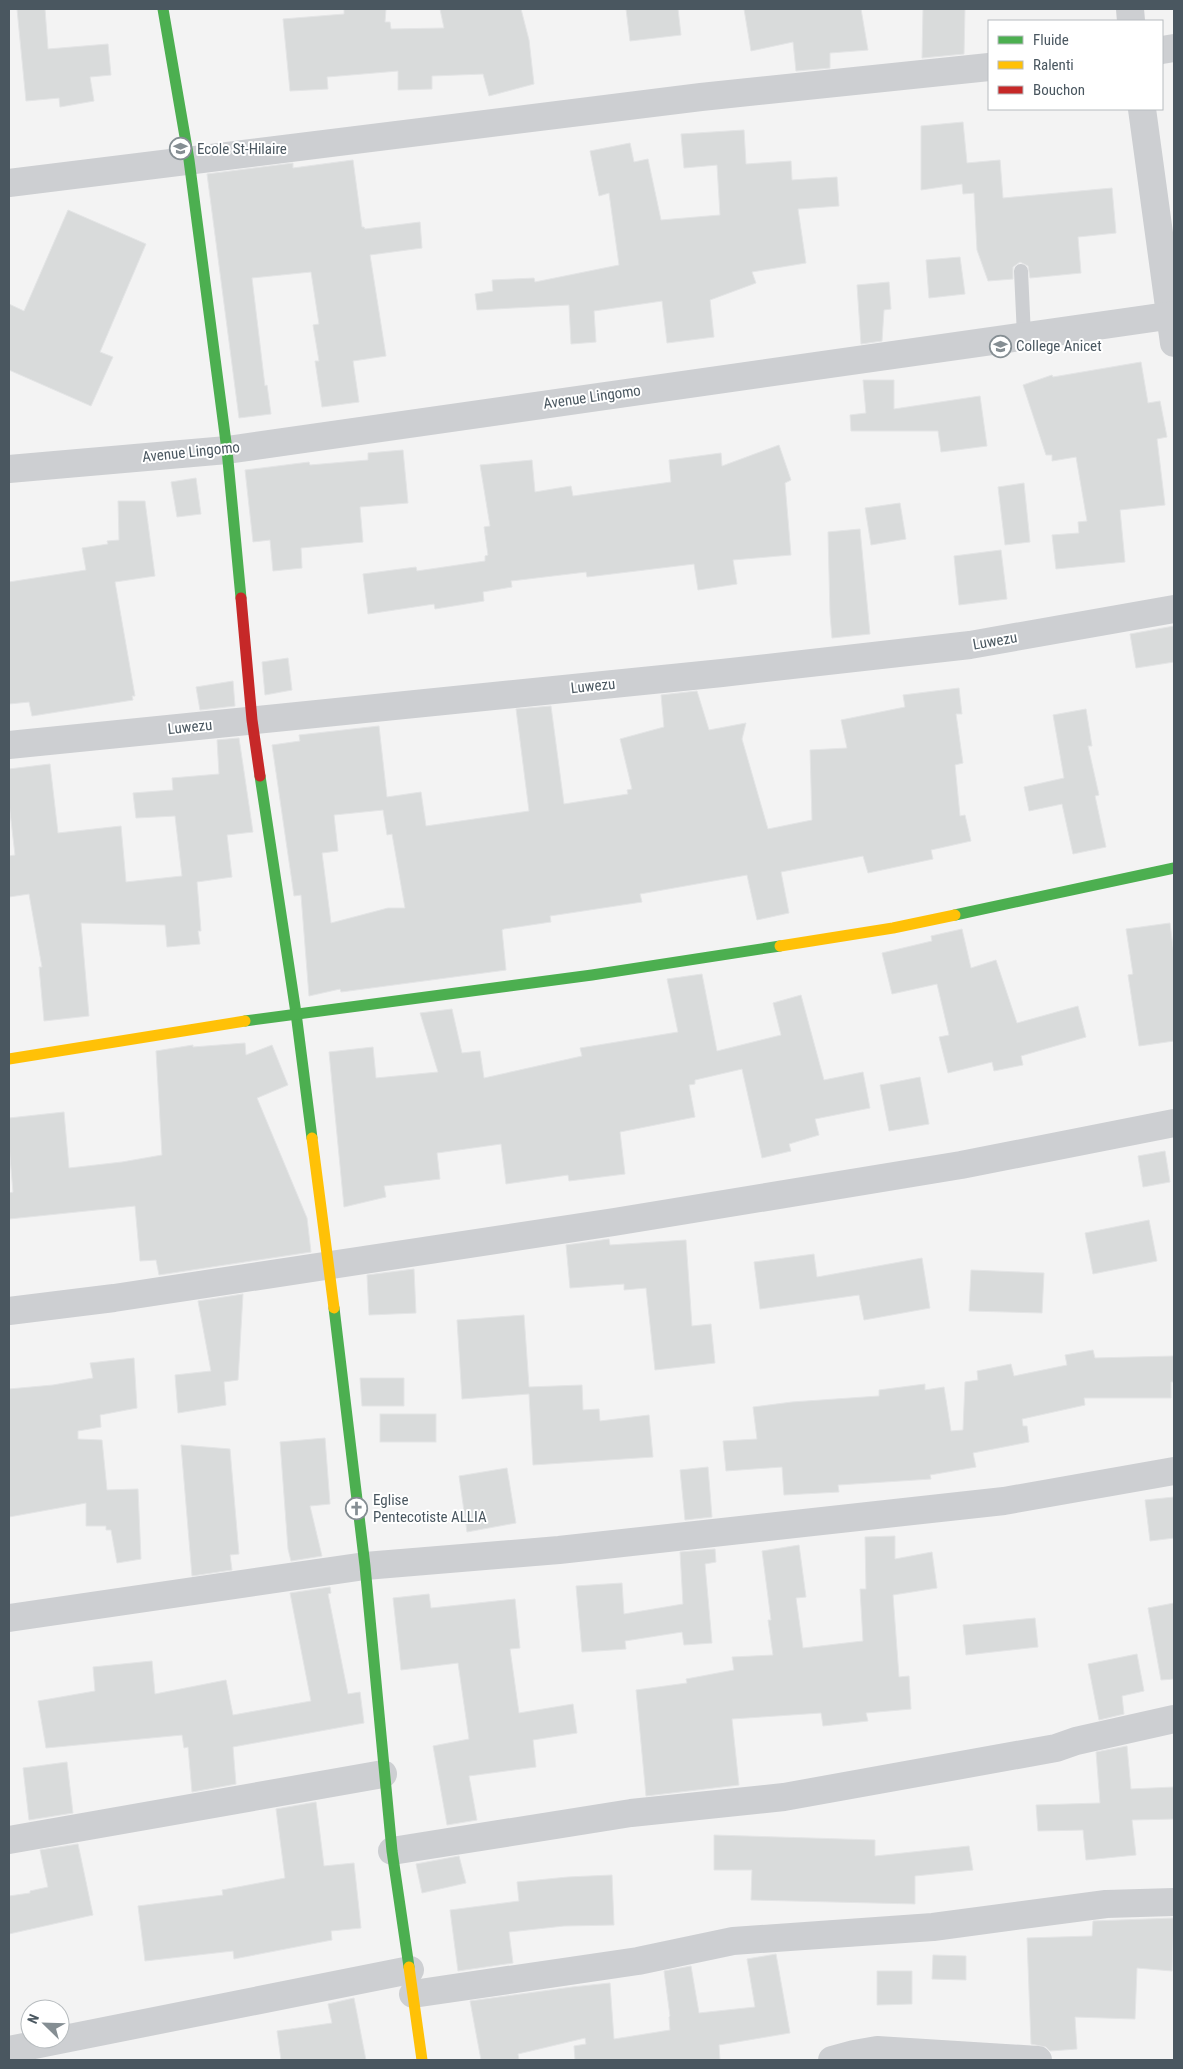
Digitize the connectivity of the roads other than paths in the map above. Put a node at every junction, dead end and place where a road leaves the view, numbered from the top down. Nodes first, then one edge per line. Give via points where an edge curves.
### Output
1 (163, 9) edge
2 (988, 67) edge
3 (1142, 110) edge
4 (189, 160) junction
5 (9, 183) edge
6 (1021, 271) dead end
7 (1172, 316) edge
8 (1024, 336) junction
9 (1174, 343) edge
10 (227, 450) junction
11 (9, 469) edge
12 (1174, 609) edge
13 (252, 720) junction
14 (9, 746) edge
15 (1174, 868) edge
16 (296, 1013) junction
17 (9, 1059) edge
18 (1174, 1122) edge
19 (329, 1266) junction
20 (9, 1311) edge
21 (1174, 1471) edge
22 (366, 1566) junction
23 (9, 1618) edge
24 (1174, 1719) edge
25 (384, 1774) junction
26 (9, 1840) edge
27 (392, 1852) junction
28 (1174, 1902) edge
29 (411, 1982) junction
30 (9, 2050) edge
31 (422, 2060) edge
32 (832, 2060) edge
33 (1038, 2060) edge

1 - 4 street
2 - 4 street via 701,97
3 - 7 street
4 - 5 street
4 - 10 street
6 - 8 lane
7 - 8 street, Avenue Lingomo
7 - 9 street
8 - 10 street, Avenue Lingomo
10 - 11 street, Avenue Lingomo
10 - 13 street
12 - 13 street, Luwezu via 970,645
13 - 14 street, Luwezu
13 - 16 street
15 - 16 street via 893,928 592,975
16 - 17 street
16 - 19 street
18 - 19 street via 961,1165
19 - 20 street
19 - 22 street
21 - 22 street via 1004,1501 559,1550
22 - 23 street
22 - 25 street
24 - 27 street via 1056,1748 784,1797 631,1813
25 - 26 street
25 - 27 street
27 - 29 street
28 - 29 street via 1106,1904 933,1927 733,1941 638,1961
29 - 30 street
29 - 31 street
32 - 33 street via 877,2050

